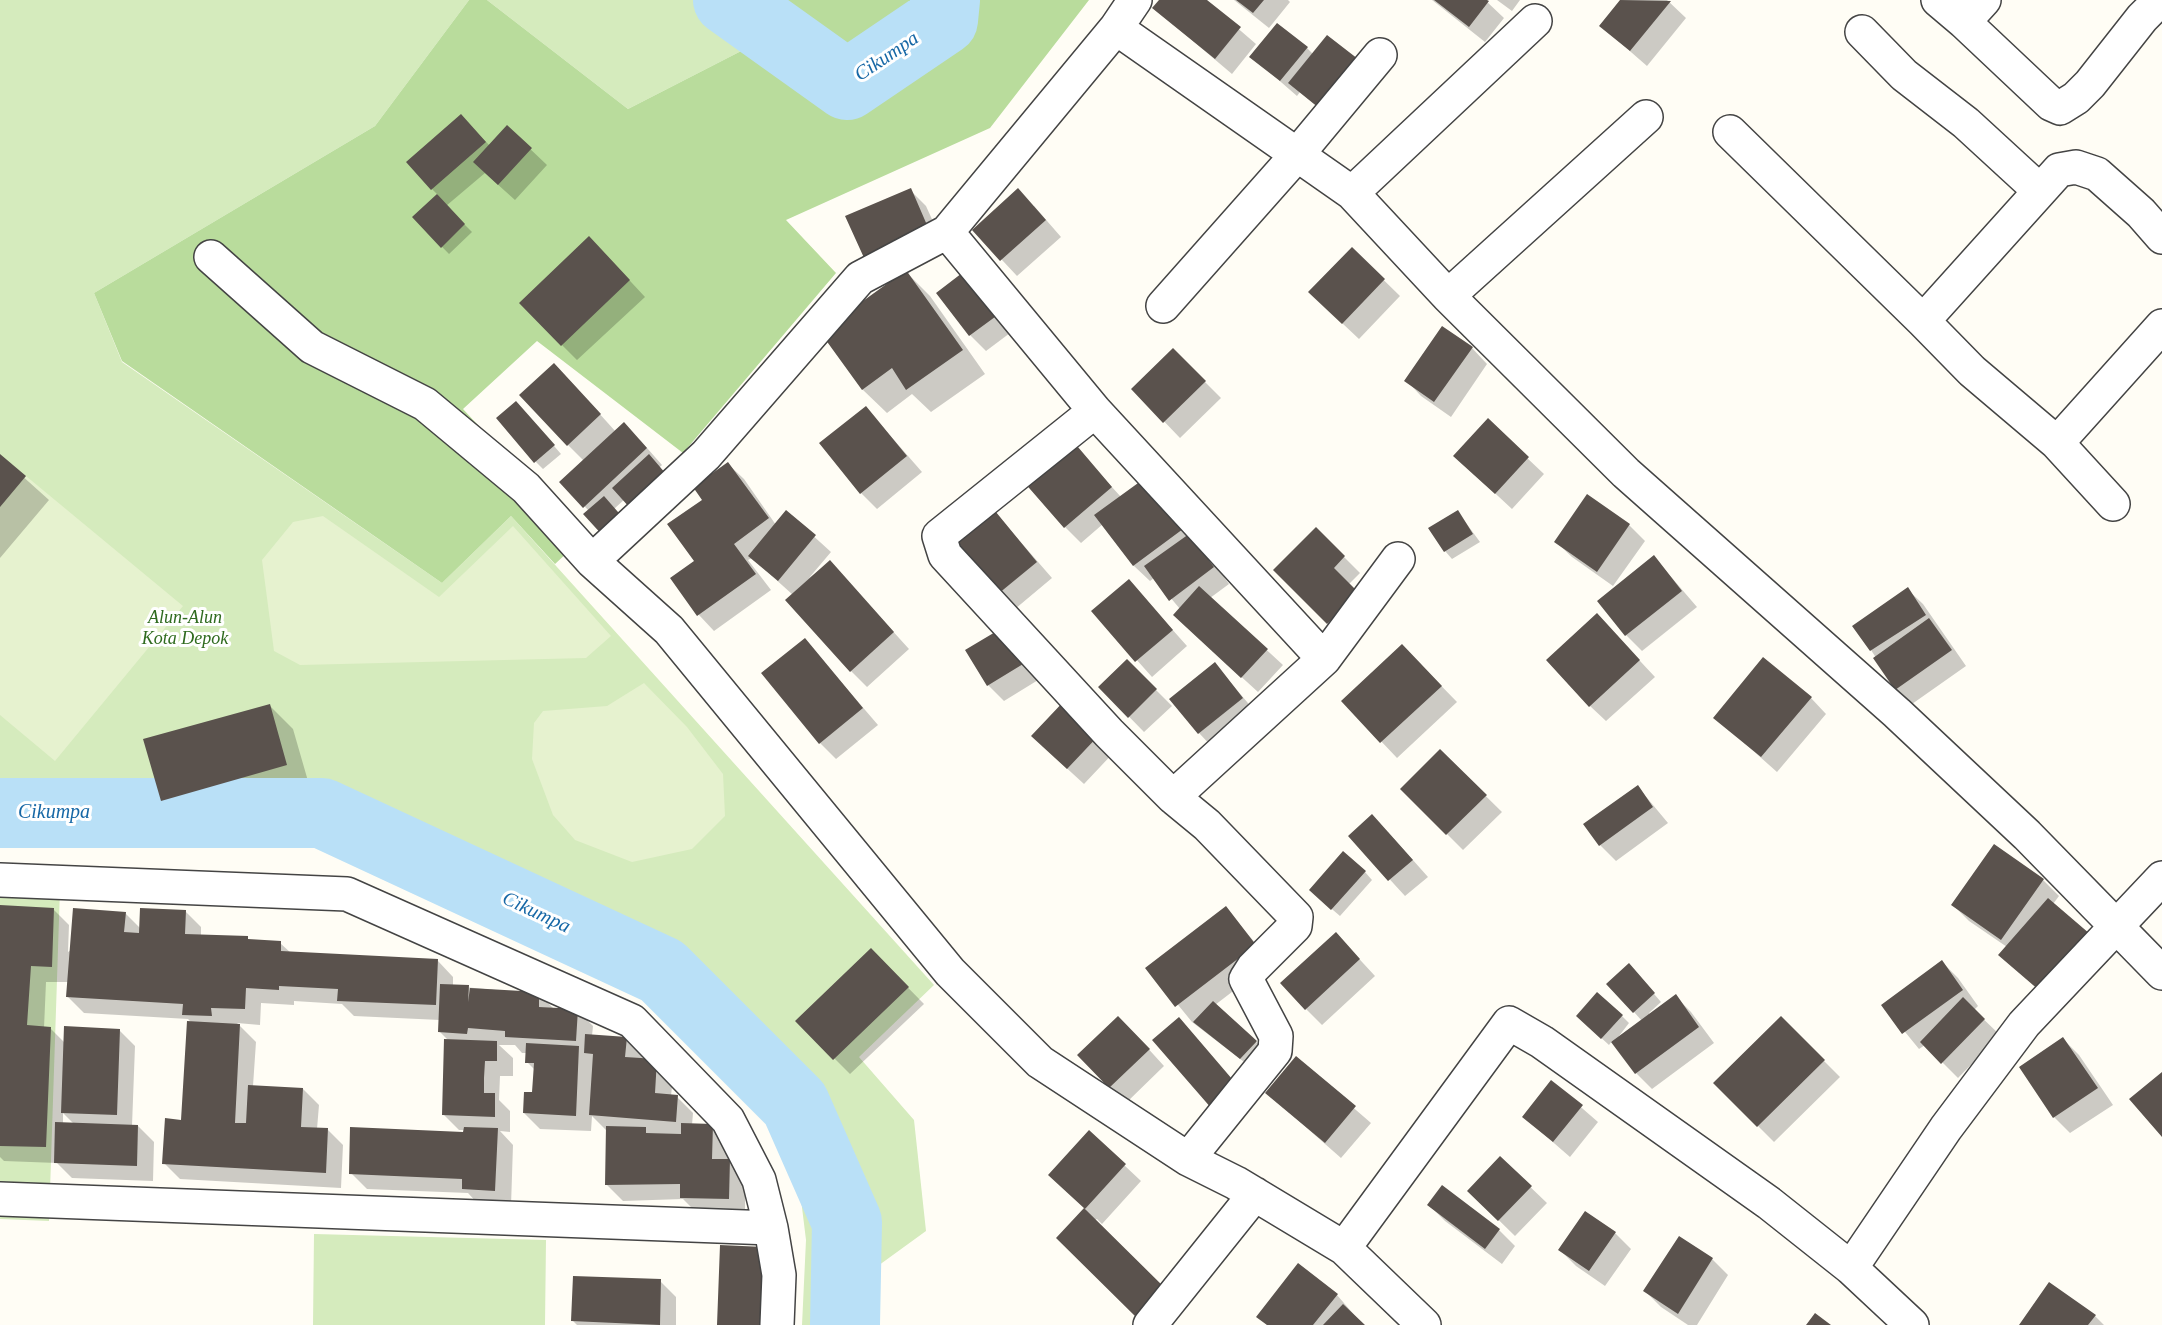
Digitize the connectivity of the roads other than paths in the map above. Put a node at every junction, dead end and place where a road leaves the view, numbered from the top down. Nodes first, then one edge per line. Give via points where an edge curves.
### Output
1 (1135, 0) edge
2 (1938, 0) edge
3 (2160, 0) edge
4 (1974, 11) edge
5 (1535, 21) dead end
6 (1116, 28) junction
7 (1862, 32) dead end
8 (1380, 55) dead end
9 (1646, 117) dead end
10 (1730, 132) dead end
11 (1296, 156) junction
12 (2040, 191) junction
13 (1352, 193) junction
14 (947, 232) junction
15 (2162, 237) edge
16 (211, 257) dead end
17 (1448, 296) junction
18 (1163, 306) dead end
19 (1923, 321) junction
20 (2162, 326) edge
21 (1095, 411) junction
22 (2057, 443) junction
23 (2114, 504) dead end
24 (1398, 559) dead end
25 (592, 561) junction
26 (1324, 659) junction
27 (1173, 797) junction
28 (2162, 878) edge
29 (0, 880) edge
30 (2117, 929) junction
31 (2162, 973) edge
32 (1188, 1160) junction
33 (1255, 1194) junction
34 (0, 1199) edge
35 (771, 1228) junction
36 (1344, 1248) junction
37 (1851, 1268) junction
38 (777, 1325) edge
39 (1150, 1325) edge
40 (1424, 1325) edge
41 (1912, 1325) edge

1 - 6 street
2 - 4 street
3 - 4 street via 2090,84 2060,108 2051,104
5 - 13 street
6 - 11 street
6 - 14 street
7 - 12 street via 1904,75 1966,123
8 - 11 street
9 - 17 street
10 - 19 street
11 - 13 street
11 - 18 street
12 - 15 street via 2059,170 2076,167 2097,174
12 - 19 street
13 - 17 street
14 - 21 street
14 - 25 street via 860,278 706,455
16 - 25 street via 312,347 425,404 525,488
17 - 30 street via 1626,473 1897,713 2027,836
19 - 22 street via 1972,371
20 - 22 street
21 - 26 street
21 - 27 street via 939,536 945,555
22 - 23 street
24 - 26 street
25 - 32 street via 669,630 950,972 1040,1062
26 - 27 street
27 - 32 street via 1207,825 1296,917 1295,926 1246,979 1276,1036 1275,1051
28 - 30 street
29 - 35 street via 347,894 632,1021 728,1120 759,1180
30 - 31 street
30 - 37 street via 2025,1024 1946,1128
32 - 33 street
33 - 36 street
33 - 39 street
34 - 35 street
35 - 38 street via 779,1275
36 - 37 street via 1509,1023 1542,1042 1769,1203
36 - 40 street
37 - 41 street

